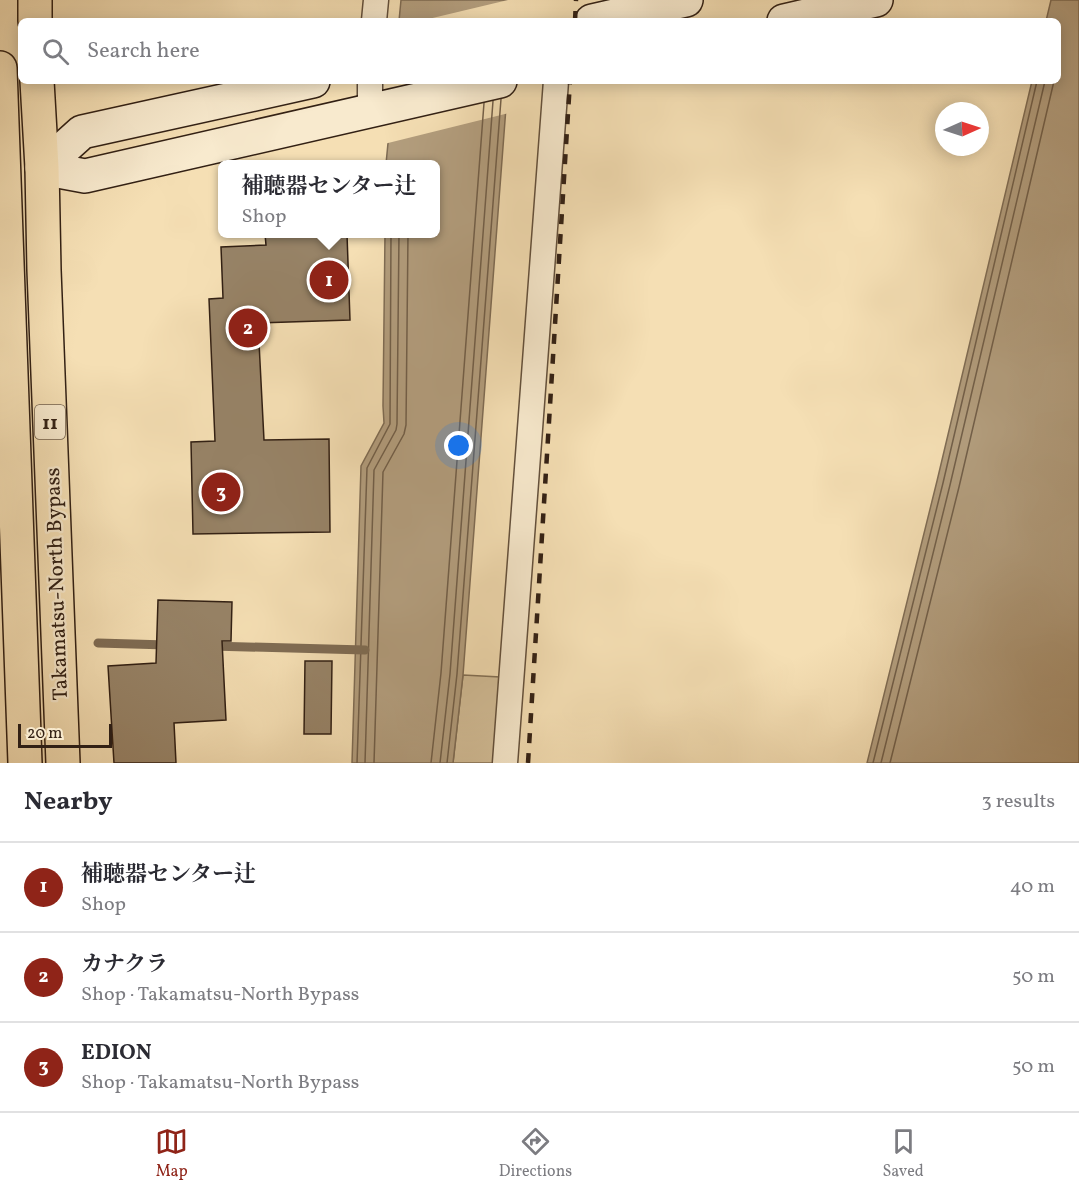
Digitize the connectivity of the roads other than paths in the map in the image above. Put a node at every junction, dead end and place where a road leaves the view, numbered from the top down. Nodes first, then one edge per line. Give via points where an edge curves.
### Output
1 (35, 0) edge
2 (376, 0) edge
3 (686, 0) edge
4 (876, 0) edge
5 (35, 18) edge
6 (374, 18) edge
7 (605, 18) edge
8 (798, 18) edge
9 (0, 68) edge
10 (38, 84) edge
11 (299, 84) edge
12 (480, 84) edge
13 (556, 84) edge
14 (374, 100) edge
15 (42, 168) junction
16 (25, 763) edge
17 (63, 763) edge
18 (505, 763) edge

1 - 5 highway
2 - 6 street
3 - 7 street
4 - 8 street
9 - 16 highway, Takamatsu-North Bypass / 11
10 - 15 highway, Takamatsu-North Bypass / 11
11 - 15 street via 81,132
12 - 14 street
13 - 18 street
14 - 15 street via 85,176
15 - 17 highway, Takamatsu-North Bypass / 11

